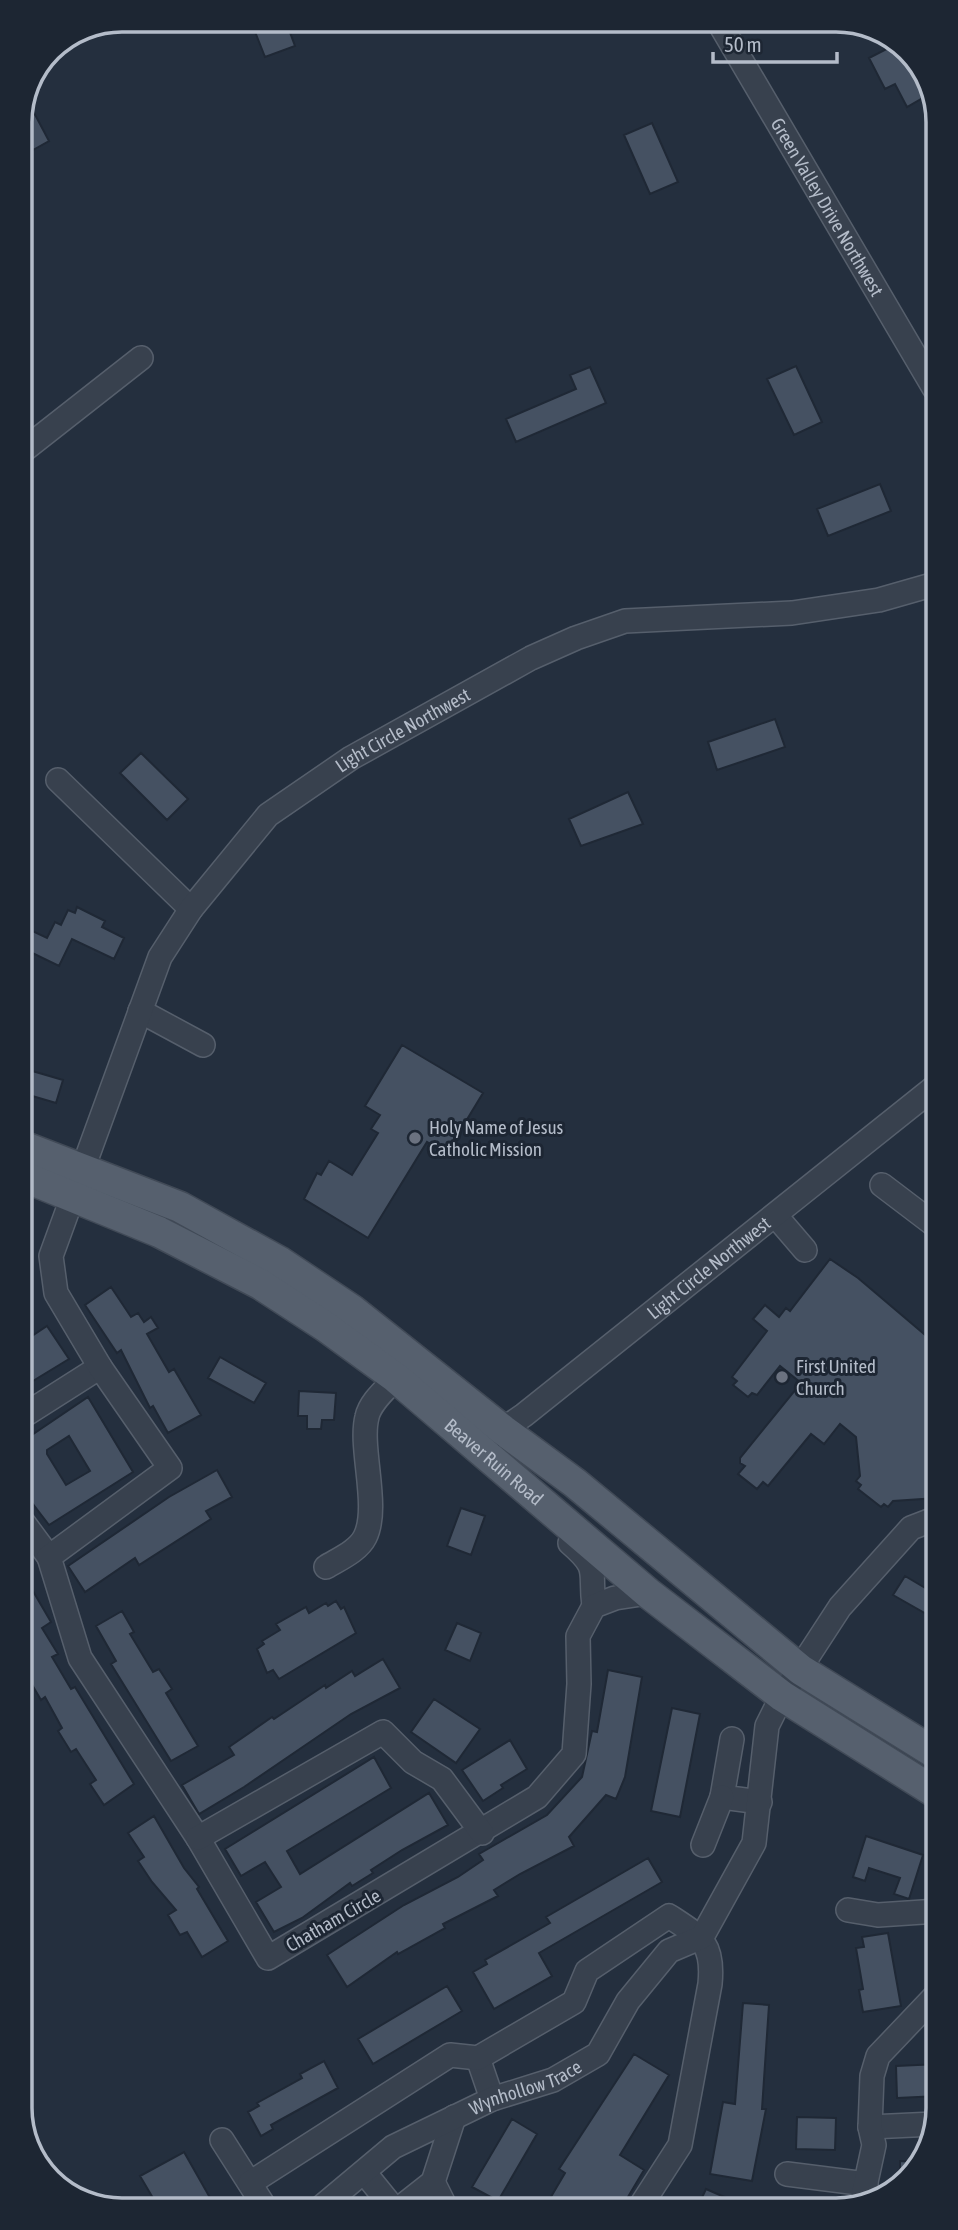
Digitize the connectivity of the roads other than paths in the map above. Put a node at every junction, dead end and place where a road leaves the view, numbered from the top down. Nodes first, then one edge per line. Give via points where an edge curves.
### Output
1 (724, 32) edge
2 (141, 358) dead end
3 (926, 374) edge
4 (32, 444) edge
5 (926, 586) edge
6 (58, 780) dead end
7 (191, 909) junction
8 (140, 1011) junction
9 (203, 1045) dead end
10 (926, 1094) edge
11 (31, 1152) edge
12 (31, 1177) edge
13 (79, 1181) junction
14 (882, 1185) dead end
15 (775, 1215) junction
16 (926, 1218) edge
17 (805, 1250) dead end
18 (100, 1367) junction
19 (396, 1378) junction
20 (31, 1411) edge
21 (503, 1430) junction
22 (477, 1446) junction
23 (560, 1517) junction
24 (926, 1522) edge
25 (31, 1534) edge
26 (48, 1557) junction
27 (326, 1567) dead end
28 (648, 1593) junction
29 (594, 1606) junction
30 (801, 1670) junction
31 (782, 1696) junction
32 (732, 1739) dead end
33 (926, 1748) edge
34 (926, 1786) edge
35 (722, 1797) junction
36 (760, 1801) junction
37 (482, 1833) junction
38 (198, 1838) junction
39 (703, 1845) dead end
40 (848, 1910) dead end
41 (926, 1912) edge
42 (702, 1937) junction
43 (926, 2006) edge
44 (478, 2058) junction
45 (492, 2099) junction
46 (454, 2118) junction
47 (925, 2124) edge
48 (870, 2127) junction
49 (222, 2140) dead end
50 (364, 2172) junction
51 (787, 2174) dead end
52 (433, 2182) junction
53 (250, 2183) junction
54 (863, 2195) edge
55 (259, 2198) edge
56 (332, 2198) edge
57 (386, 2198) edge
58 (413, 2198) edge
59 (441, 2198) edge
60 (646, 2198) edge

1 - 3 street, Green Valley Drive Northwest
2 - 4 street
5 - 7 street, Light Circle Northwest via 879,600 792,613 625,621 531,658 351,758 268,816
6 - 7 street
7 - 8 street, Light Circle Northwest via 160,957
8 - 9 street
8 - 13 street, Light Circle Northwest
10 - 15 street, Light Circle Northwest
11 - 13 main road, Beaver Ruin Road
12 - 13 main road, Beaver Ruin Road
13 - 18 street via 51,1256 56,1293
13 - 19 main road, Beaver Ruin Road via 159,1232 260,1284
13 - 21 main road, Beaver Ruin Road via 180,1207 280,1262 352,1310
14 - 16 street
15 - 17 street
15 - 21 street, Light Circle Northwest
18 - 20 street
18 - 26 street via 170,1468
19 - 22 main road, Beaver Ruin Road
19 - 27 street via 378,1396 367,1417 370,1511 366,1536
21 - 22 street, Light Circle Northwest
21 - 30 main road, Beaver Ruin Road via 575,1483
22 - 23 main road, Beaver Ruin Road
23 - 28 main road, Beaver Ruin Road
23 - 29 street via 558,1533 588,1559 595,1578
24 - 30 street via 911,1528 840,1607
25 - 26 street, Chatham Circle
26 - 38 street, Chatham Circle via 80,1658
28 - 29 street
28 - 31 main road, Beaver Ruin Road
29 - 37 street, Chatham Circle via 578,1636 574,1754 537,1797
30 - 31 street
30 - 33 main road, Beaver Ruin Road
31 - 34 main road, Beaver Ruin Road
31 - 36 street via 767,1726
32 - 35 street
35 - 36 street
35 - 39 street
36 - 42 street via 754,1843
37 - 38 street via 442,1779 413,1762 383,1732
37 - 38 street, Chatham Circle via 268,1958
40 - 41 street via 878,1915
42 - 44 street via 669,1916 587,1971 574,2002
42 - 45 street, Wynhollow Trace via 668,1951 628,2001 598,2054 553,2080
42 - 60 street via 712,1959 710,1984 680,2145
43 - 48 street via 878,2056 872,2076
44 - 45 street
44 - 53 street via 450,2054
45 - 46 street, Wynhollow Trace
46 - 50 street, Wynhollow Trace via 393,2147
46 - 52 street
47 - 48 street
48 - 54 street via 874,2145
49 - 53 street
50 - 56 street, Wynhollow Trace
50 - 57 street
51 - 54 street
52 - 58 street
52 - 59 street
53 - 55 street

